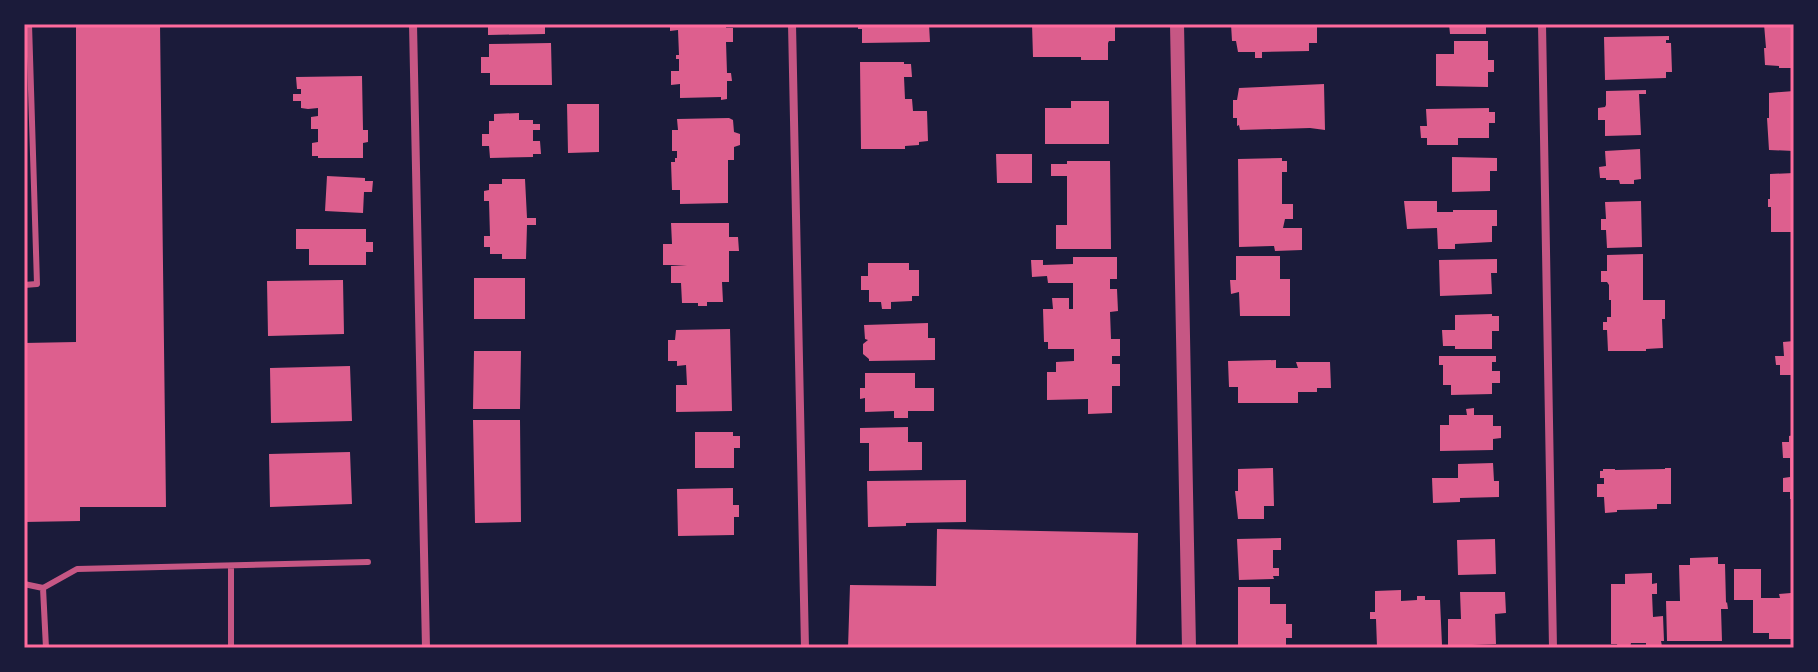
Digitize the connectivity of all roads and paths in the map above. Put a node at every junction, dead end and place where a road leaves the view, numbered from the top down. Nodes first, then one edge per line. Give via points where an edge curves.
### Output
1 (29, 24) edge
2 (413, 24) edge
3 (792, 24) edge
4 (1177, 24) edge
5 (1542, 24) edge
6 (24, 285) edge
7 (368, 562) dead end
8 (231, 566) junction
9 (24, 584) edge
10 (43, 588) junction
11 (46, 648) edge
12 (231, 648) edge
13 (274, 648) edge
14 (372, 648) edge
15 (426, 648) edge
16 (805, 648) edge
17 (1189, 648) edge
18 (1553, 648) edge

1 - 6 lane via 37,284
2 - 15 street
3 - 16 street
4 - 17 street
5 - 18 street
7 - 8 lane
8 - 10 lane via 77,569
8 - 12 lane
9 - 10 lane
10 - 11 lane
13 - 14 lane

